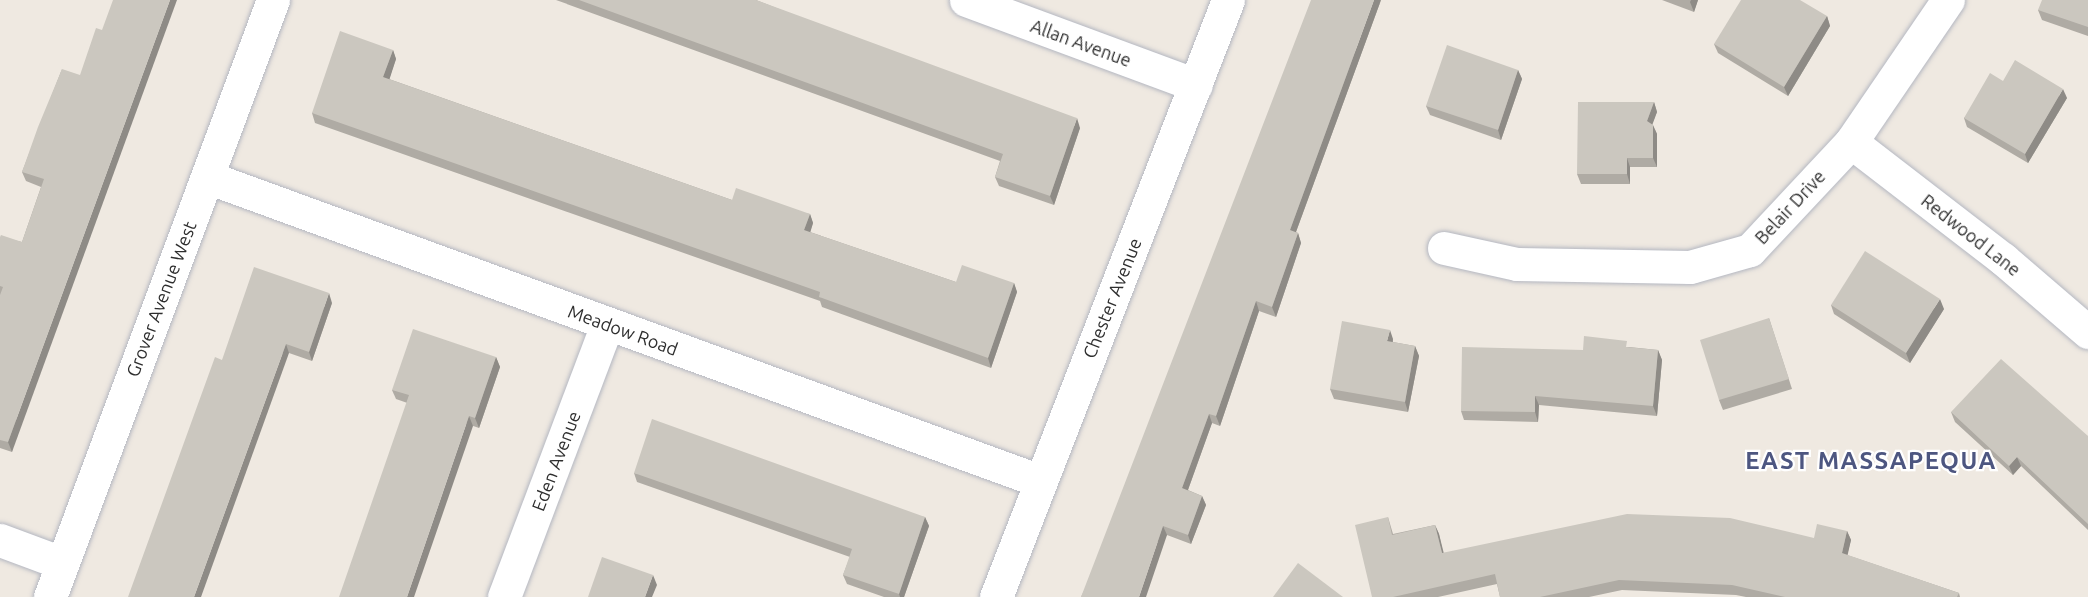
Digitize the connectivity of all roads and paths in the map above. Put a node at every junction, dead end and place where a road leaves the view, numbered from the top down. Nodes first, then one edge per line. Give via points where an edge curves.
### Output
1 (273, 0) edge
2 (966, 0) edge
3 (1228, 0) edge
4 (1944, 2) edge
5 (1196, 85) junction
6 (1851, 142) junction
7 (207, 177) junction
8 (1444, 248) dead end
9 (607, 324) junction
10 (2088, 332) edge
11 (1040, 481) junction
12 (0, 540) edge
13 (62, 563) junction
14 (50, 597) edge
15 (504, 597) edge
16 (996, 597) edge

1 - 7 street, Grover Avenue West
2 - 5 street, Allan Avenue
3 - 5 street, Chester Avenue
4 - 6 street, Belair Drive
5 - 11 street, Chester Avenue
6 - 8 street, Belair Drive via 1750,250 1690,267 1517,264
6 - 10 street, Redwood Lane via 2003,259
7 - 9 street, Meadow Road
7 - 13 street, Grover Avenue West
9 - 11 street, Meadow Road
9 - 15 street, Eden Avenue
11 - 16 street, Chester Avenue
12 - 13 street
13 - 14 street, Grover Avenue West

